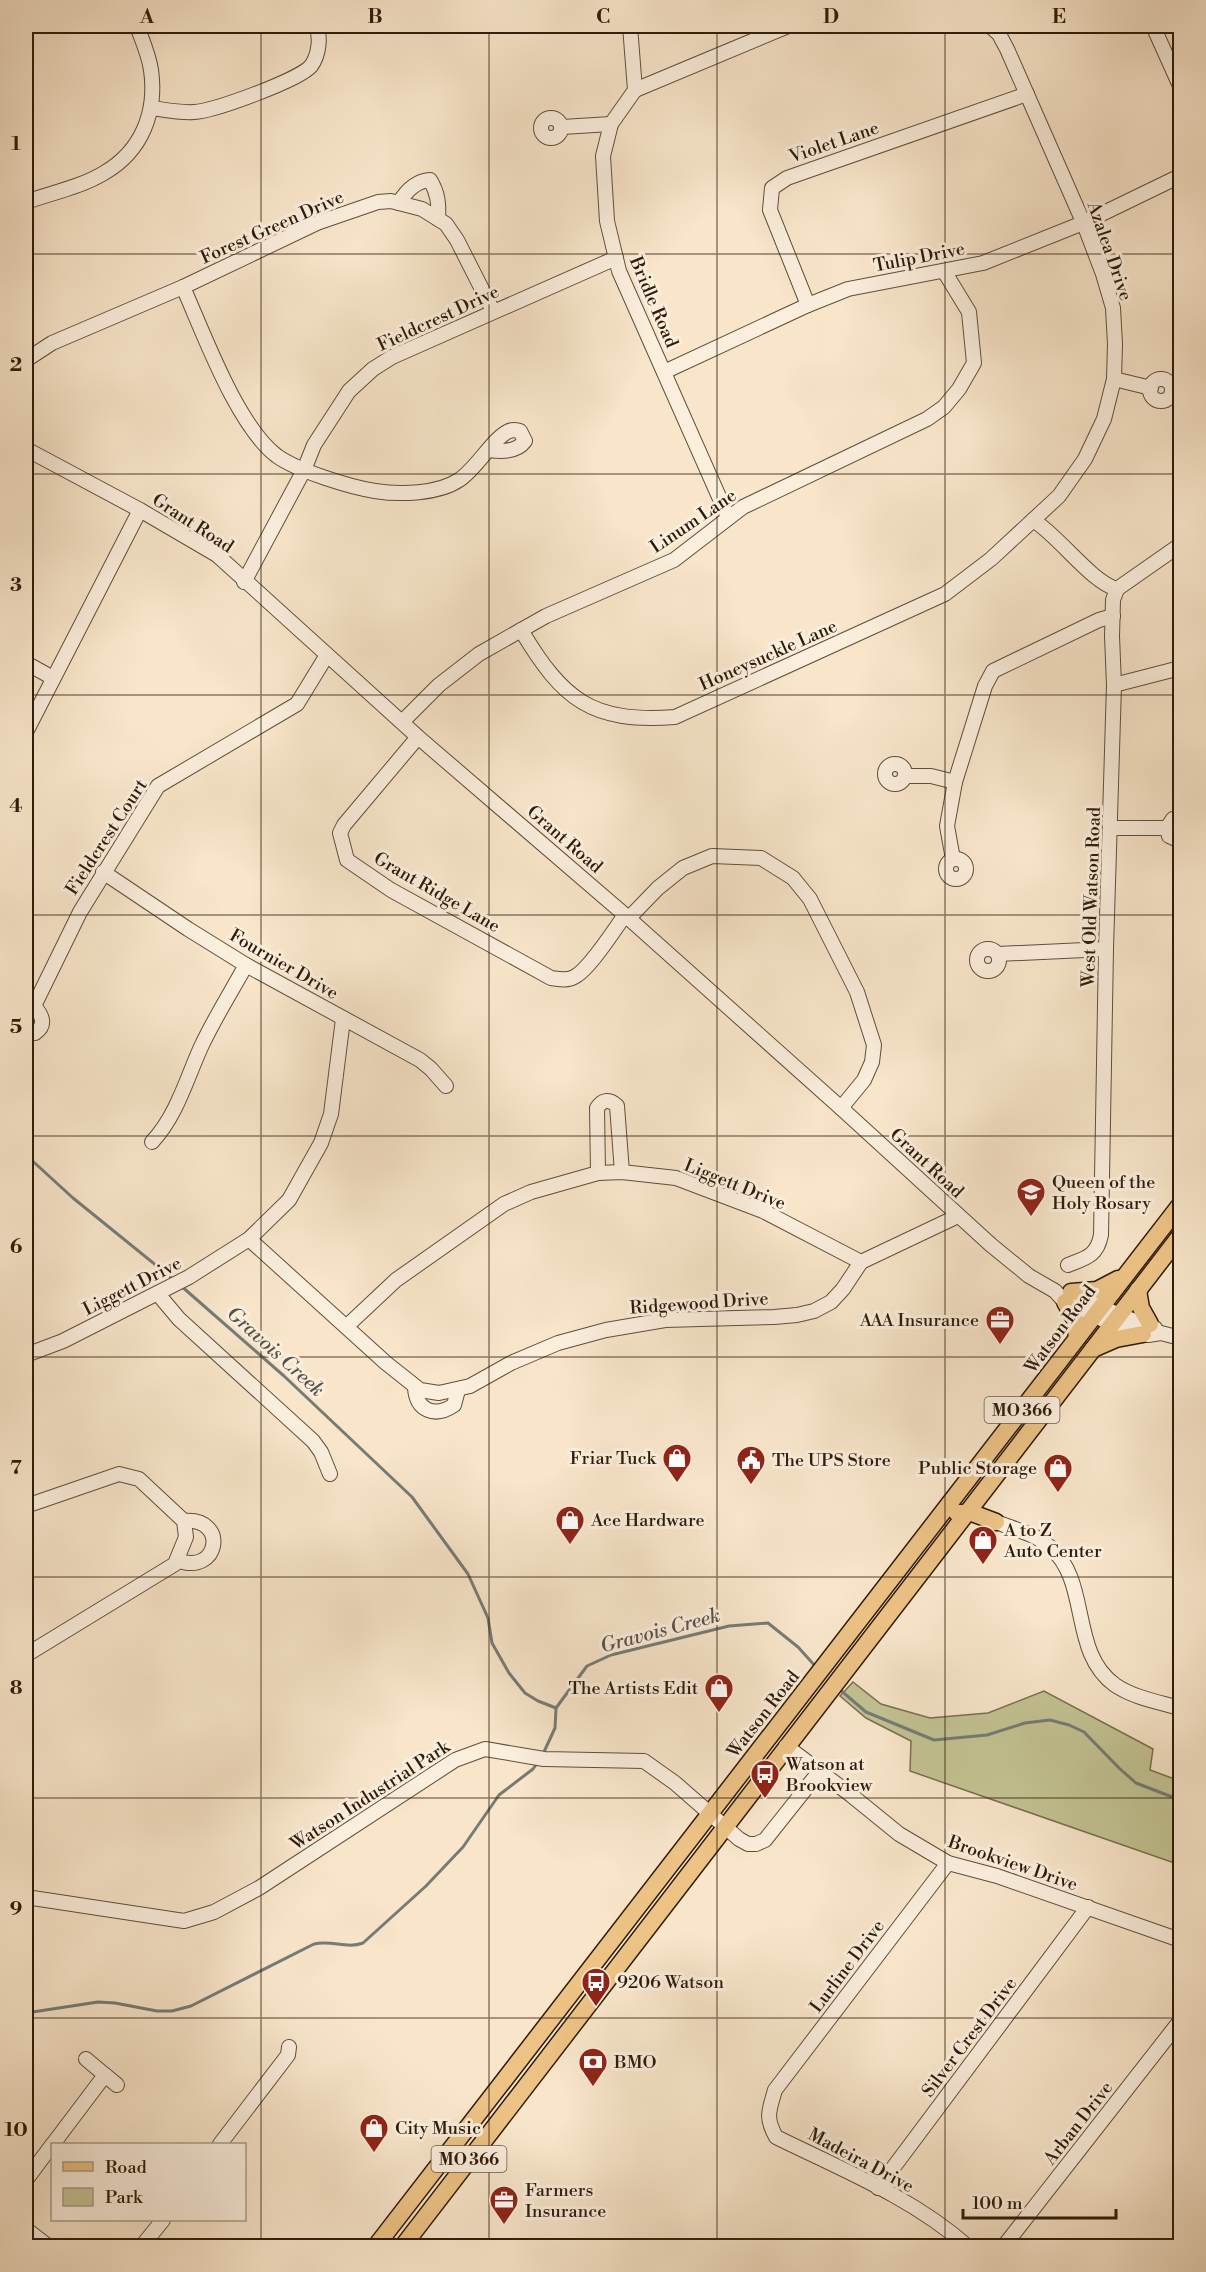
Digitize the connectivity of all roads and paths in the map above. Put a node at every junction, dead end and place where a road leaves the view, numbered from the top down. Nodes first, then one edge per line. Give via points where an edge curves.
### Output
1 (137, 26) edge
2 (316, 26) edge
3 (630, 26) edge
4 (788, 26) edge
5 (990, 26) edge
6 (1153, 26) edge
7 (1180, 86) edge
8 (635, 90) junction
9 (1027, 94) junction
10 (152, 108) junction
11 (611, 124) junction
12 (562, 128) dead end
13 (1180, 176) edge
14 (26, 202) edge
15 (399, 203) junction
16 (438, 219) junction
17 (1083, 223) junction
18 (616, 258) junction
19 (944, 271) junction
20 (183, 286) junction
21 (808, 305) junction
22 (493, 312) junction
23 (26, 360) edge
24 (664, 372) junction
25 (1114, 379) junction
26 (1151, 388) dead end
27 (26, 449) edge
28 (490, 450) dead end
29 (304, 470) junction
30 (140, 510) junction
31 (728, 517) junction
32 (1033, 520) junction
33 (1180, 545) edge
34 (244, 582) junction
35 (1117, 589) junction
36 (1113, 616) junction
37 (521, 630) junction
38 (327, 655) junction
39 (26, 663) edge
40 (1180, 668) edge
41 (53, 678) junction
42 (1114, 685) junction
43 (403, 722) junction
44 (26, 732) edge
45 (418, 737) junction
46 (905, 776) dead end
47 (955, 782) junction
48 (1180, 817) edge
49 (1111, 828) junction
50 (1167, 828) junction
51 (1180, 841) edge
52 (953, 859) dead end
53 (103, 872) junction
54 (626, 917) junction
55 (1106, 948) junction
56 (998, 954) dead end
57 (246, 965) junction
58 (30, 1008) edge
59 (343, 1019) junction
60 (26, 1032) edge
61 (446, 1086) dead end
62 (842, 1108) junction
63 (152, 1142) dead end
64 (622, 1172) junction
65 (598, 1173) junction
66 (1180, 1205) edge
67 (958, 1216) junction
68 (1180, 1236) edge
69 (249, 1239) junction
70 (861, 1262) junction
71 (1068, 1265) dead end
72 (1127, 1274) junction
73 (1138, 1290) junction
74 (164, 1291) junction
75 (1063, 1295) junction
76 (1098, 1311) junction
77 (1116, 1319) junction
78 (347, 1326) junction
79 (1151, 1331) junction
80 (1077, 1338) junction
81 (1180, 1338) edge
82 (1093, 1349) junction
83 (26, 1355) edge
84 (330, 1474) dead end
85 (980, 1495) junction
86 (26, 1506) edge
87 (953, 1517) junction
88 (184, 1521) junction
89 (996, 1522) junction
90 (177, 1560) junction
91 (26, 1654) edge
92 (1180, 1708) edge
93 (786, 1746) junction
94 (819, 1772) junction
95 (711, 1814) junction
96 (724, 1827) junction
97 (948, 1863) junction
98 (26, 1897) edge
99 (1088, 1907) junction
100 (1180, 1940) edge
101 (1180, 2021) edge
102 (289, 2046) dead end
103 (86, 2059) dead end
104 (105, 2076) junction
105 (117, 2085) dead end
106 (775, 2090) joint
107 (55, 2143) edge
108 (222, 2143) edge
109 (51, 2148) edge
110 (26, 2180) edge
111 (878, 2188) junction
112 (162, 2221) edge
113 (26, 2229) edge
114 (48, 2247) edge
115 (142, 2247) edge
116 (376, 2247) edge
117 (403, 2247) edge
118 (967, 2247) edge
119 (1004, 2247) edge

1 - 10 street via 151,67
2 - 10 street via 316,53 311,65 297,76 215,109 193,112
3 - 8 street
4 - 8 street
5 - 9 street, Azalea Drive via 999,34
6 - 7 street
8 - 11 street, Bridle Road
9 - 17 street, Azalea Drive
9 - 21 street, Violet Lane via 788,178 772,188 770,210
10 - 14 street via 137,141 120,162 88,181
11 - 12 street
11 - 18 street, Bridle Road via 603,156 607,221
13 - 17 street, Tulip Drive
15 - 16 street, Forest Green Drive via 422,209
15 - 16 street via 413,186 430,180 439,203
15 - 20 street, Forest Green Drive via 378,202 317,223
16 - 22 street, Forest Green Drive via 457,240
17 - 19 street, Tulip Drive via 983,264
17 - 25 street, Azalea Drive via 1113,308
18 - 22 street, Fieldcrest Drive
18 - 24 street, Bridle Road
19 - 21 street, Tulip Drive via 848,289
19 - 31 street, Linum Lane via 969,312 974,363 944,407
20 - 23 street, Forest Green Drive via 52,343
20 - 29 street via 245,420 278,457
21 - 24 street, Tulip Drive
22 - 29 street, Fieldcrest Drive via 373,369 349,391 314,445
24 - 31 street, Bridle Road
25 - 26 street
25 - 32 street, Azalea Drive via 1104,419 1085,459 1059,496
27 - 30 street, Grant Road
28 - 29 street via 458,480 425,492 361,489
29 - 34 street, Fieldcrest Drive
30 - 34 street, Grant Road via 217,555
30 - 41 street
31 - 37 street, Linum Lane via 674,560
32 - 35 street via 1100,580
32 - 37 street, Honeysuckle Lane via 992,559 945,594 675,717 620,716 574,698 556,682
33 - 35 street
34 - 38 street, Grant Road
35 - 36 street, West Old Watson Road
36 - 42 street, West Old Watson Road
36 - 47 street via 993,671
37 - 43 street, Linum Lane via 479,654 439,685
38 - 43 street, Grant Road
38 - 53 street, Fieldcrest Court via 297,704 158,786
39 - 41 street
40 - 42 street
41 - 44 street
42 - 49 street, West Old Watson Road
43 - 45 street, Grant Road
45 - 54 street, Grant Road
45 - 54 street, Grant Ridge Lane via 344,825 340,833 347,860 391,890 551,978 566,980 576,976
46 - 47 street via 931,776
47 - 52 street via 947,826
48 - 50 street via 1170,821
49 - 50 street
49 - 55 street, West Old Watson Road
50 - 51 street via 1172,839
53 - 57 street, Fournier Drive
53 - 58 street, Fieldcrest Court
54 - 62 street, Grant Road
54 - 62 street, Grant Ridge Lane via 683,867 712,856 762,858 793,878 810,899 856,992 874,1045 864,1080
55 - 56 street
55 - 71 street, West Old Watson Road via 1101,1235 1091,1256
57 - 59 street, Fournier Drive
57 - 63 street via 202,1045 174,1112
58 - 60 street, Fieldcrest Court via 42,1018 41,1027 35,1033
59 - 61 street, Fournier Drive via 420,1060
59 - 69 street, Liggett Drive via 331,1114 321,1143 289,1200
62 - 67 street, Grant Road
64 - 65 street, Liggett Drive
64 - 65 street via 617,1106 606,1101 597,1108
64 - 70 street, Liggett Drive via 676,1178 763,1211
65 - 78 street, Liggett Drive via 504,1204 396,1280
66 - 72 main road, Watson Road / MO 366
67 - 70 street
67 - 75 street, Grant Road via 1022,1271
68 - 73 main road, Watson Road / MO 366
69 - 74 street, Liggett Drive
69 - 78 street, Ridgewood Drive
70 - 78 street, Ridgewood Drive via 831,1302 814,1311 774,1317 665,1320 616,1328 558,1343 470,1386 439,1393 415,1387
72 - 75 main road via 1097,1290
72 - 76 main road, Watson Road / MO 366
73 - 77 main road, Watson Road / MO 366
73 - 79 main road
74 - 83 street, Liggett Drive
74 - 84 street via 179,1319 313,1441
75 - 76 street, Grant Road
75 - 80 main road via 1075,1320
76 - 77 street, Grant Road
76 - 80 main road, Watson Road / MO 366
77 - 79 street, Grant Road
77 - 82 main road, Watson Road / MO 366
79 - 81 street, Grant Road
79 - 82 main road
80 - 87 main road, Watson Road / MO 366
82 - 85 main road, Watson Road / MO 366
85 - 87 main road, Watson Road / MO 366
85 - 89 main road
86 - 88 street via 119,1474 139,1479
87 - 89 main road
87 - 93 main road, Watson Road / MO 366 via 841,1677
87 - 95 main road, Watson Road / MO 366 via 826,1664
88 - 90 street via 186,1537
88 - 90 street via 200,1521 207,1526 214,1548 199,1563
89 - 92 street via 1042,1541 1060,1557 1070,1572 1083,1633 1101,1671 1132,1694
90 - 91 street
93 - 94 street, Brookview Drive
93 - 96 main road, Watson Road / MO 366
94 - 96 street via 765,1840 748,1844
94 - 97 street, Brookview Drive via 899,1834
95 - 96 street, Watson Industrial Park
95 - 98 street, Watson Industrial Park via 644,1761 538,1758 485,1749 455,1760 259,1888 214,1912 184,1921
95 - 116 main road, Watson Road / MO 366
96 - 117 main road, Watson Road / MO 366
97 - 99 street, Brookview Drive
97 - 106 street, Lurline Drive
99 - 100 street, Brookview Drive
99 - 111 street, Silver Crest Drive
101 - 119 street, Arban Drive
102 - 108 street via 288,2055
103 - 104 street
104 - 105 street
104 - 107 street
106 - 111 street, Madeira Drive via 768,2113 776,2137
109 - 110 street
111 - 118 street, Madeira Drive via 947,2228
112 - 115 street
113 - 114 street

